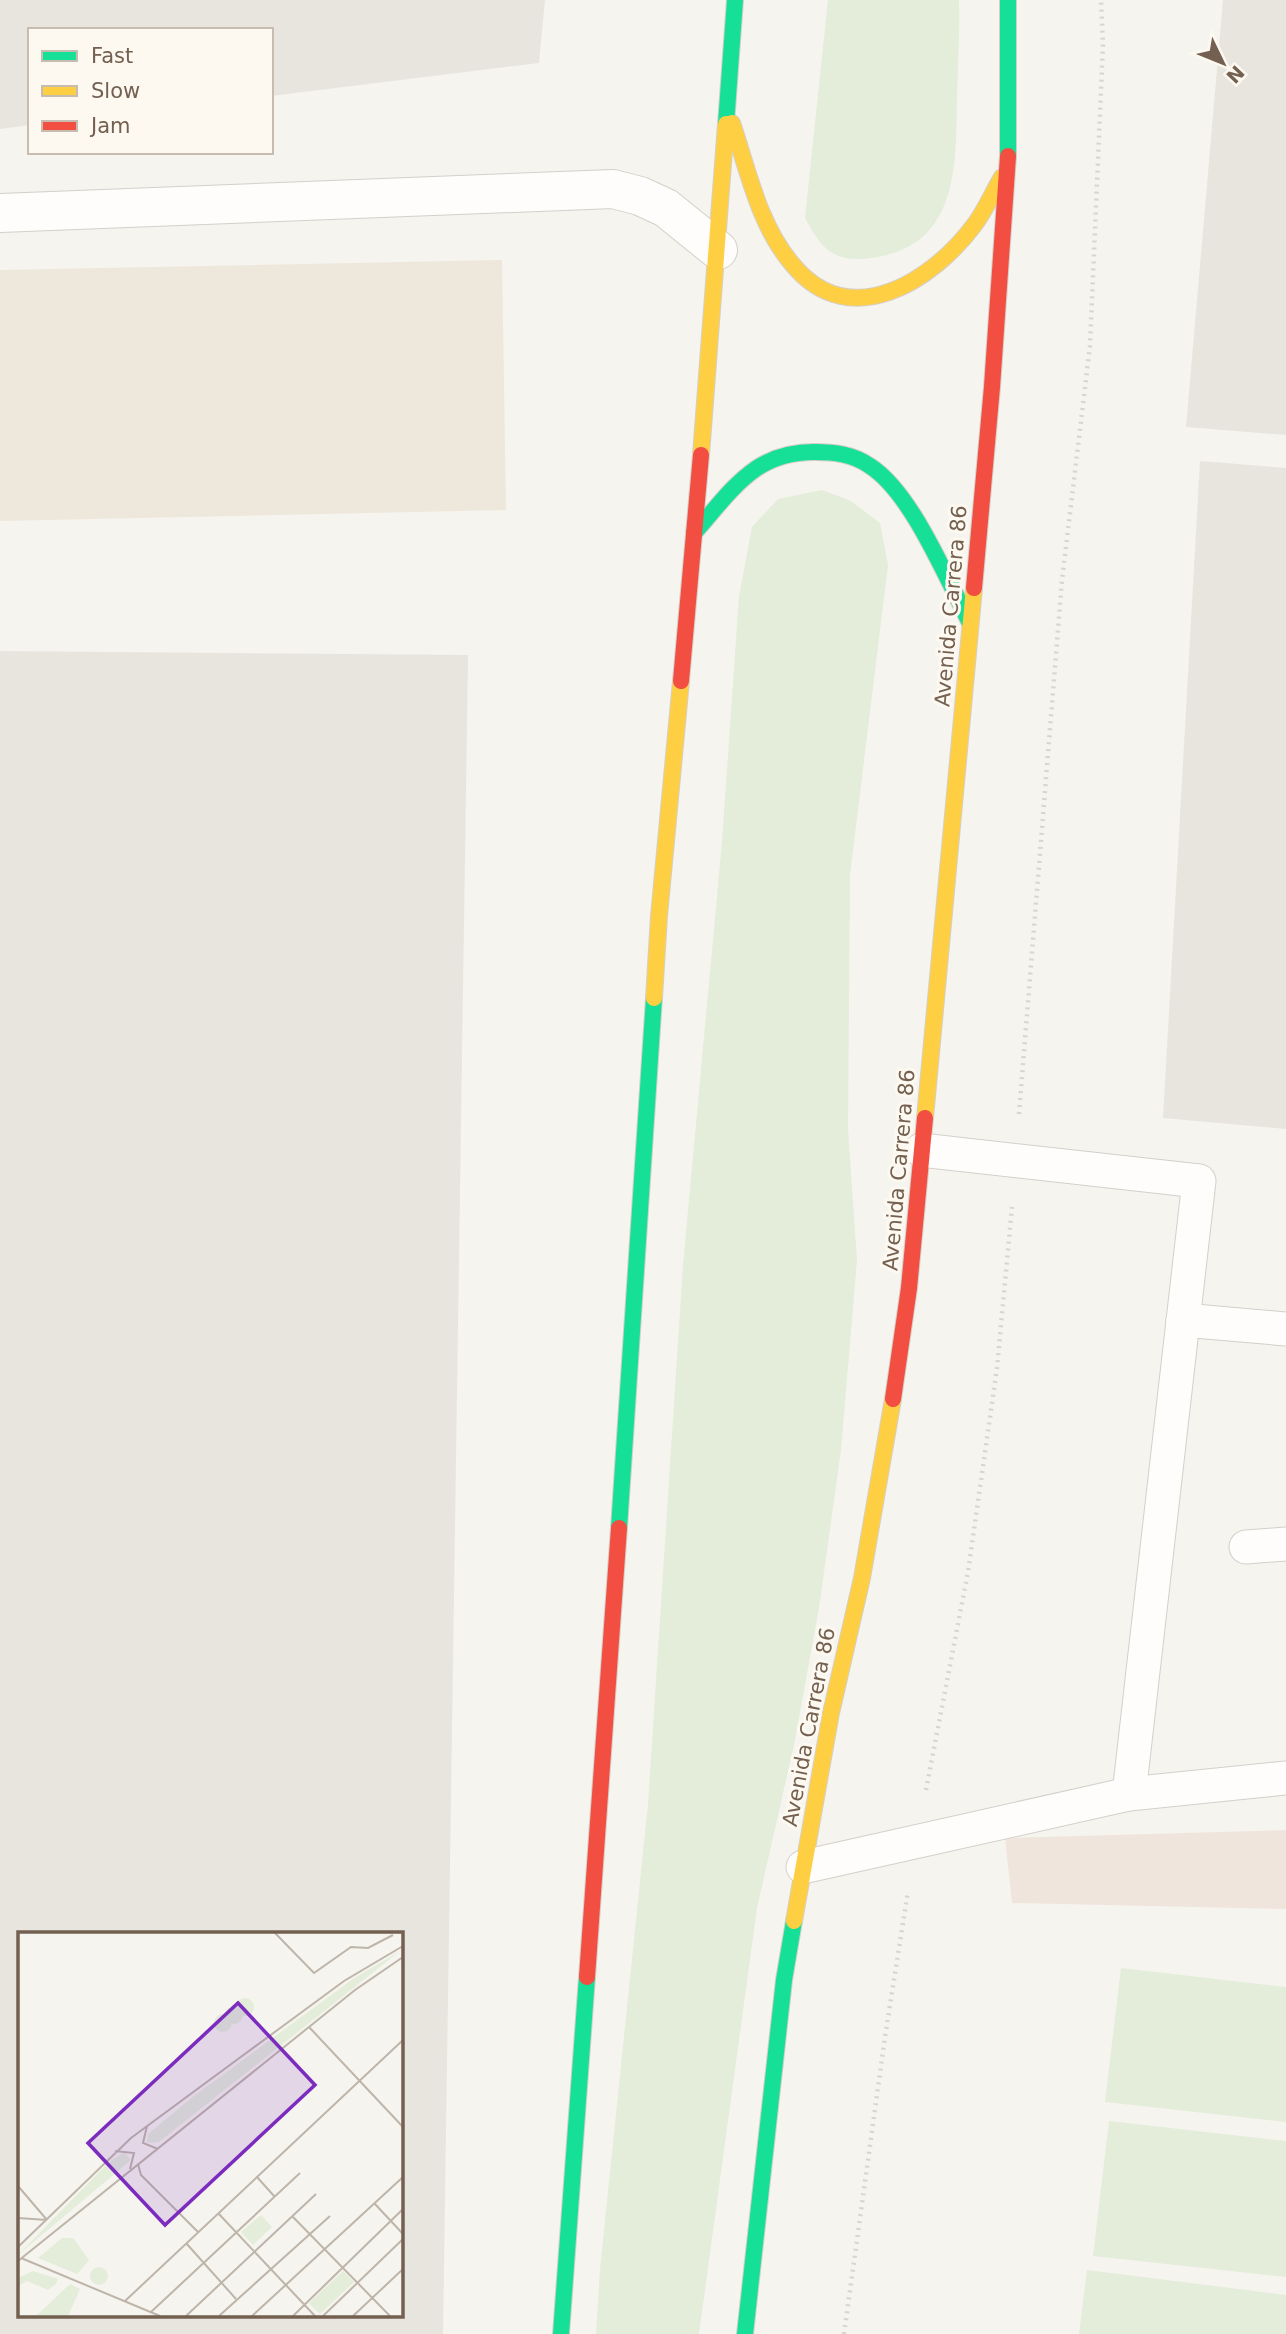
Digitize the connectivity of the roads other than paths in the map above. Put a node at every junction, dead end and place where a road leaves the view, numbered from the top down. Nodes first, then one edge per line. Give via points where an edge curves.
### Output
1 (735, 0) edge
2 (1009, 0) edge
3 (727, 108) junction
4 (1008, 166) junction
5 (0, 213) edge
6 (718, 250) junction
7 (694, 533) junction
8 (970, 623) junction
9 (921, 1150) junction
10 (1183, 1321) junction
11 (1286, 1329) edge
12 (1286, 1544) edge
13 (1246, 1546) dead end
14 (1286, 1778) edge
15 (1129, 1794) junction
16 (803, 1867) junction
17 (561, 2334) edge
18 (745, 2334) edge

1 - 3 main road
2 - 4 main road, Avenida Carrera 86
3 - 4 main road via 772,236 808,282 847,300 877,298 908,285 942,262 974,226
3 - 6 main road
4 - 8 main road, Avenida Carrera 86
5 - 6 street via 613,189 666,208
6 - 7 main road
7 - 8 main road via 739,484 768,462 819,451 858,459 894,485
7 - 17 main road via 659,916
8 - 9 main road, Avenida Carrera 86
9 - 10 lane via 1199,1181
9 - 16 main road, Avenida Carrera 86 via 909,1288 888,1436
10 - 11 lane
10 - 15 lane
12 - 13 lane
14 - 15 lane
15 - 16 lane
16 - 18 main road, Avenida Carrera 86 via 784,1980

